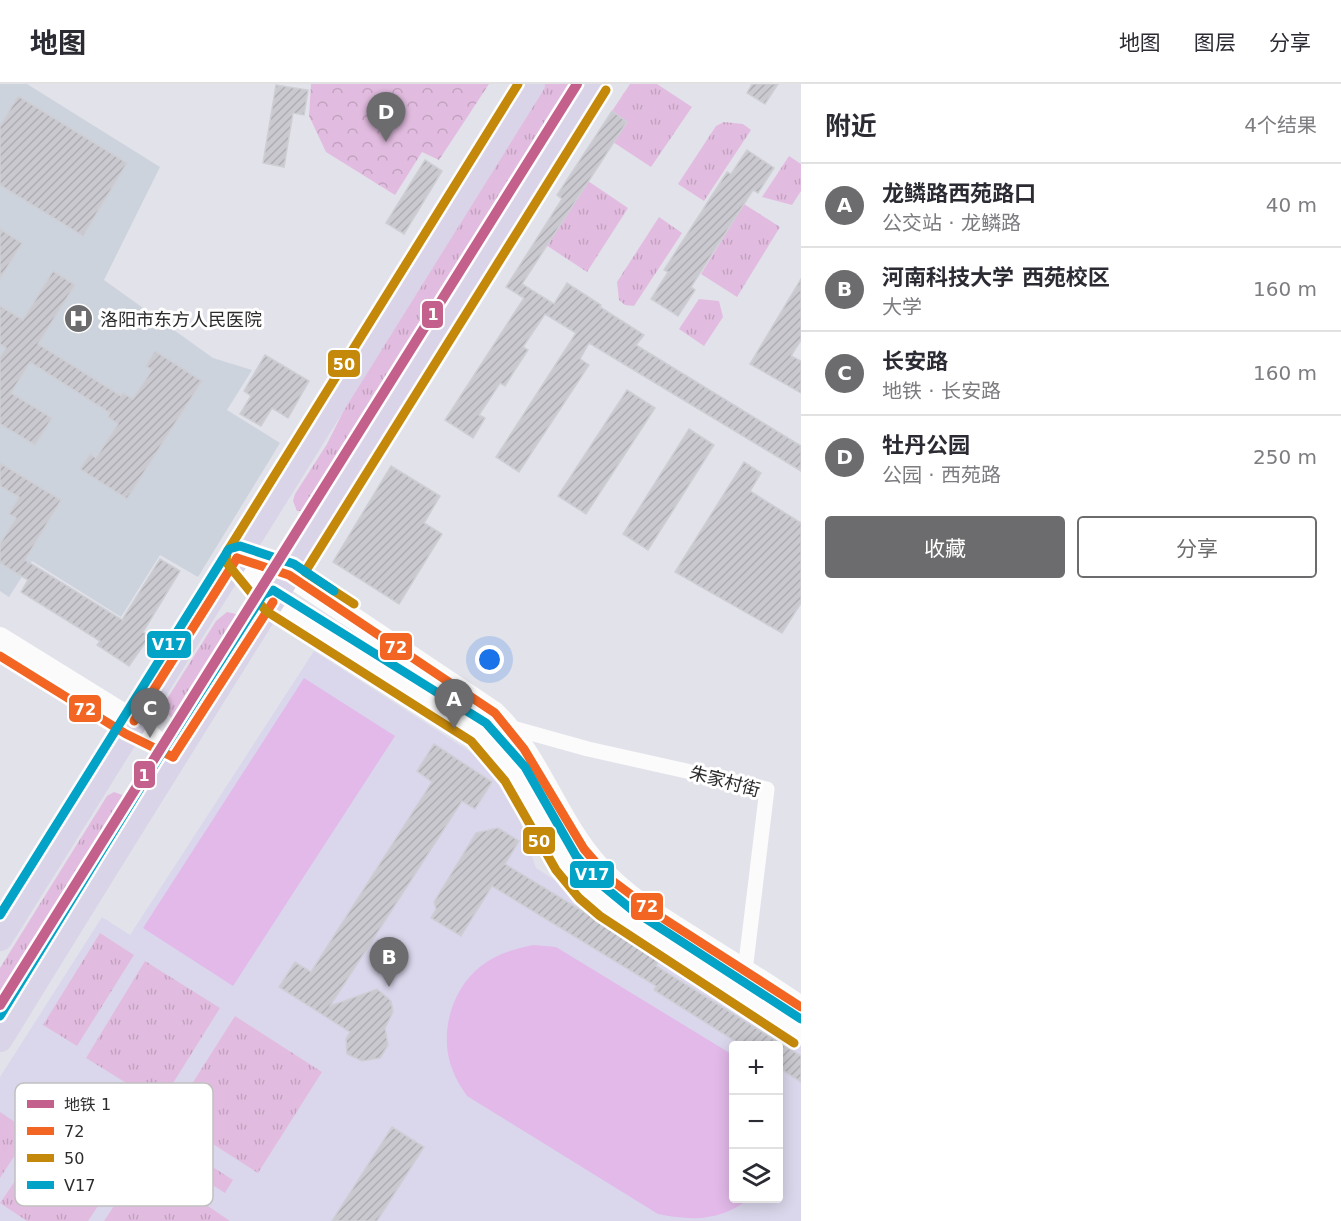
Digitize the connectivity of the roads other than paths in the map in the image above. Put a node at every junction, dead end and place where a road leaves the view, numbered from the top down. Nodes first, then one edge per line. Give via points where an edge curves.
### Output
1 (532, 84) edge
2 (596, 84) edge
3 (237, 558) junction
4 (289, 575) junction
5 (273, 602) junction
6 (0, 638) edge
7 (0, 656) edge
8 (509, 727) junction
9 (130, 728) junction
10 (173, 757) junction
11 (0, 938) edge
12 (745, 970) junction
13 (801, 1007) edge
14 (801, 1033) edge
15 (0, 1039) edge

1 - 3 main road
2 - 4 main road
3 - 4 main road
3 - 5 main road
3 - 9 main road
4 - 5 main road
4 - 8 main road via 495,713
5 - 10 main road
5 - 14 main road via 478,732 515,774 566,863 588,890 624,919
6 - 9 main road
7 - 9 main road
8 - 12 main road via 598,867 635,902
8 - 12 street, 朱家村街 via 767,789
9 - 10 main road
9 - 11 main road
10 - 15 main road
12 - 13 main road

